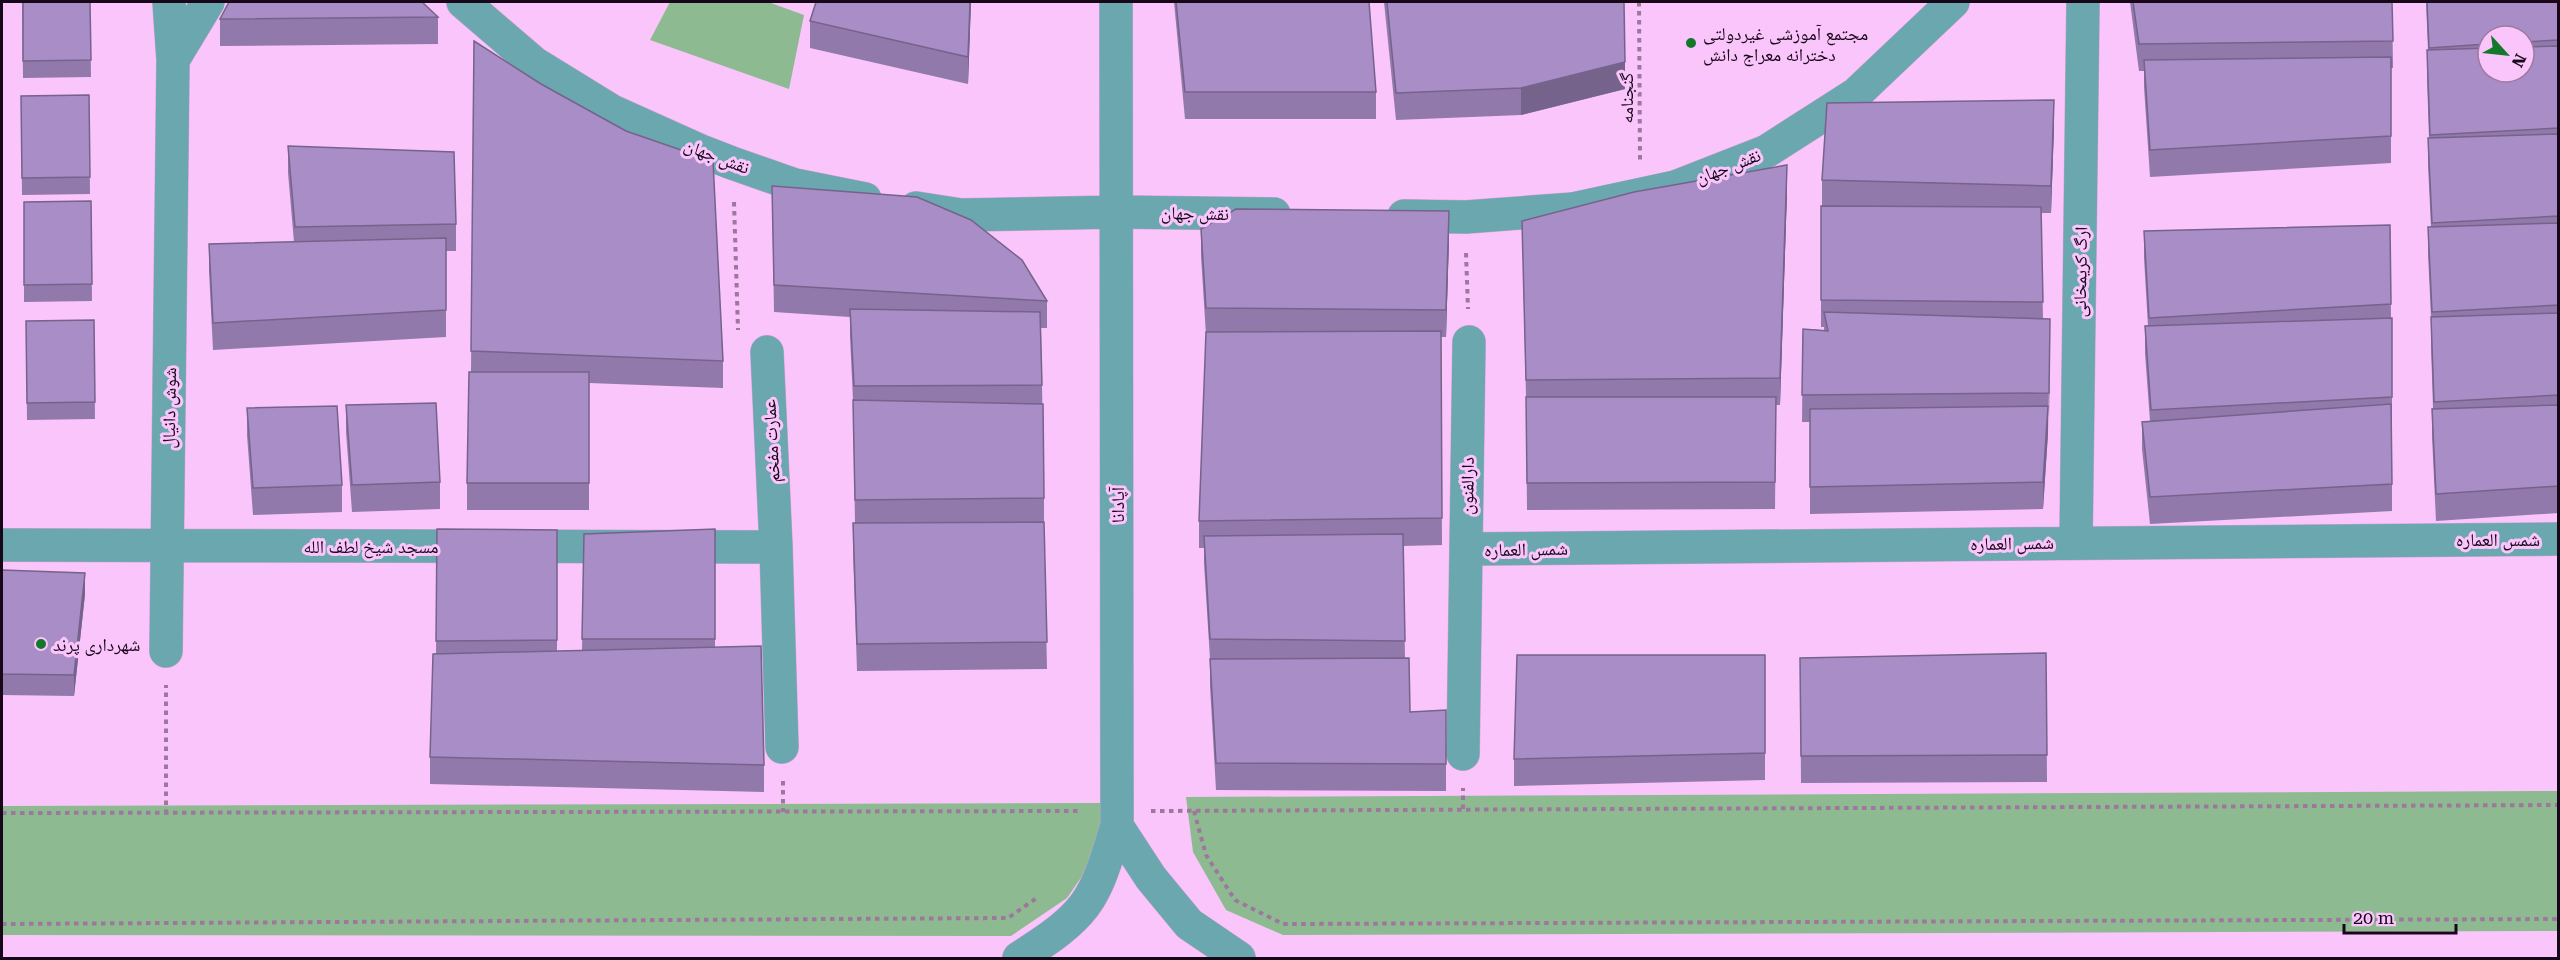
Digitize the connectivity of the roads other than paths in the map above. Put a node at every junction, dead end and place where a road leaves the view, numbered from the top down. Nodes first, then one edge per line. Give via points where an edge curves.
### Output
1 (169, 2) edge
2 (208, 2) edge
3 (463, 2) edge
4 (1116, 2) edge
5 (1953, 2) edge
6 (2083, 2) edge
7 (173, 60) junction
8 (1118, 212) junction
9 (1310, 215) edge
10 (1370, 216) edge
11 (1469, 342) road end
12 (767, 352) road end
13 (2559, 539) edge
14 (2076, 543) junction
15 (2, 545) edge
16 (167, 546) junction
17 (777, 547) junction
18 (1466, 549) junction
19 (166, 651) road end
20 (782, 747) dead end
21 (1463, 754) dead end
22 (1117, 818) junction
23 (1019, 958) edge
24 (1239, 958) edge

1 - 7 street, شوش دانیال
2 - 7 street
3 - 8 street, نقش جهان via 534,63 612,111 701,151 795,184 962,215
4 - 8 street, آپادانا
5 - 10 street, نقش جهان via 1856,94 1767,152 1675,187 1573,209 1466,217
6 - 14 street, ارگ کریمخانی
7 - 16 street, شوش دانیال
8 - 9 street, نقش جهان
8 - 22 street, آپادانا
11 - 18 street, دارالفنون
12 - 17 street, عمارت مفخم
13 - 14 street, شمس العماره
14 - 18 street, شمس العماره
15 - 16 street, مسجد شیخ لطف الله
16 - 17 street, مسجد شیخ لطف الله
16 - 19 street, شوش دانیال
17 - 20 street, عمارت مفخم
18 - 21 street, دارالفنون
22 - 23 street, آپادانا via 1099,879 1080,911
22 - 24 street via 1152,878 1190,924

